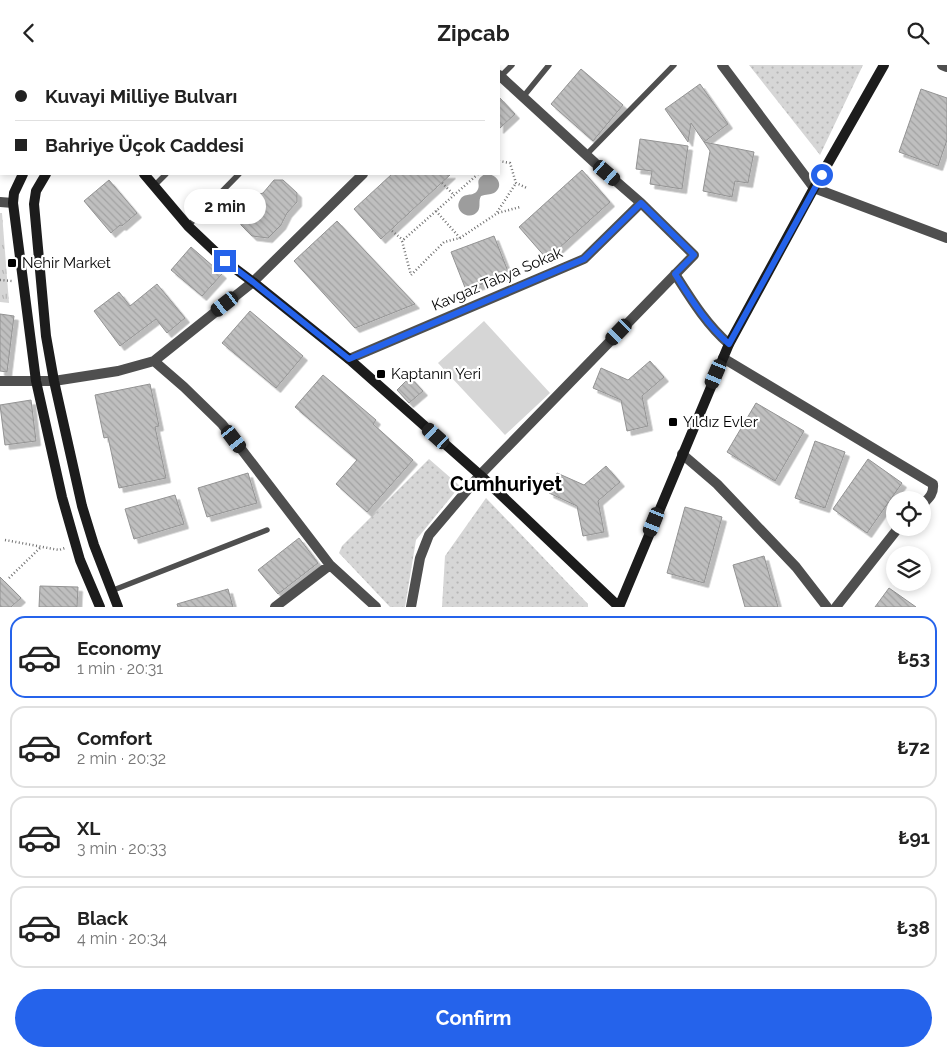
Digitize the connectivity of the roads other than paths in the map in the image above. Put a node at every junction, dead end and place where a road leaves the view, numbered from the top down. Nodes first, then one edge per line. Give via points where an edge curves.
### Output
1 (512, 65) edge
2 (549, 65) edge
3 (674, 65) edge
4 (722, 65) edge
5 (884, 65) edge
6 (942, 65) edge
7 (947, 67) edge
8 (500, 75) edge
9 (500, 77) edge
10 (523, 97) junction
11 (586, 155) junction
12 (23, 175) edge
13 (45, 175) edge
14 (145, 175) edge
15 (165, 175) edge
16 (237, 175) edge
17 (362, 175) edge
18 (154, 186) junction
19 (814, 188) junction
20 (0, 202) edge
21 (13, 203) junction
22 (641, 203) junction
23 (188, 226) junction
24 (947, 238) edge
25 (675, 274) junction
26 (253, 282) junction
27 (729, 344) junction
28 (723, 358) junction
29 (349, 359) junction
30 (154, 361) junction
31 (0, 381) edge
32 (36, 381) junction
33 (54, 381) junction
34 (682, 455) junction
35 (480, 475) junction
36 (931, 496) edge
37 (267, 530) dead end
38 (892, 536) edge
39 (330, 565) junction
40 (111, 591) junction
41 (100, 607) edge
42 (118, 607) edge
43 (275, 607) edge
44 (376, 607) edge
45 (411, 607) edge
46 (619, 607) edge
47 (827, 607) edge
48 (836, 607) edge

1 - 8 lane
2 - 10 lane
3 - 11 lane
4 - 19 street
5 - 19 main road
6 - 7 street
9 - 10 street
10 - 11 street
11 - 22 street
12 - 21 main road
13 - 33 main road via 36,191 34,204 46,336
14 - 18 main road
15 - 18 lane
16 - 23 lane
17 - 26 street
18 - 23 main road
19 - 24 street
19 - 27 main road
20 - 21 street
21 - 32 main road
22 - 25 street via 694,255
22 - 29 street, Kavgaz Tabya Sokak via 584,259
23 - 26 main road
25 - 27 street via 696,307
25 - 35 street
26 - 29 main road
26 - 30 street
27 - 28 main road
28 - 34 main road
28 - 36 street via 933,484
29 - 35 main road
30 - 33 street via 118,371
30 - 39 street via 222,424
31 - 32 street
32 - 33 street
32 - 41 main road via 62,497 80,560
33 - 40 main road via 82,505
34 - 46 main road
34 - 47 street via 717,484 796,567
35 - 45 street via 429,535 420,558
35 - 46 main road
37 - 40 lane
38 - 48 street
39 - 43 street
39 - 44 street
40 - 42 main road

